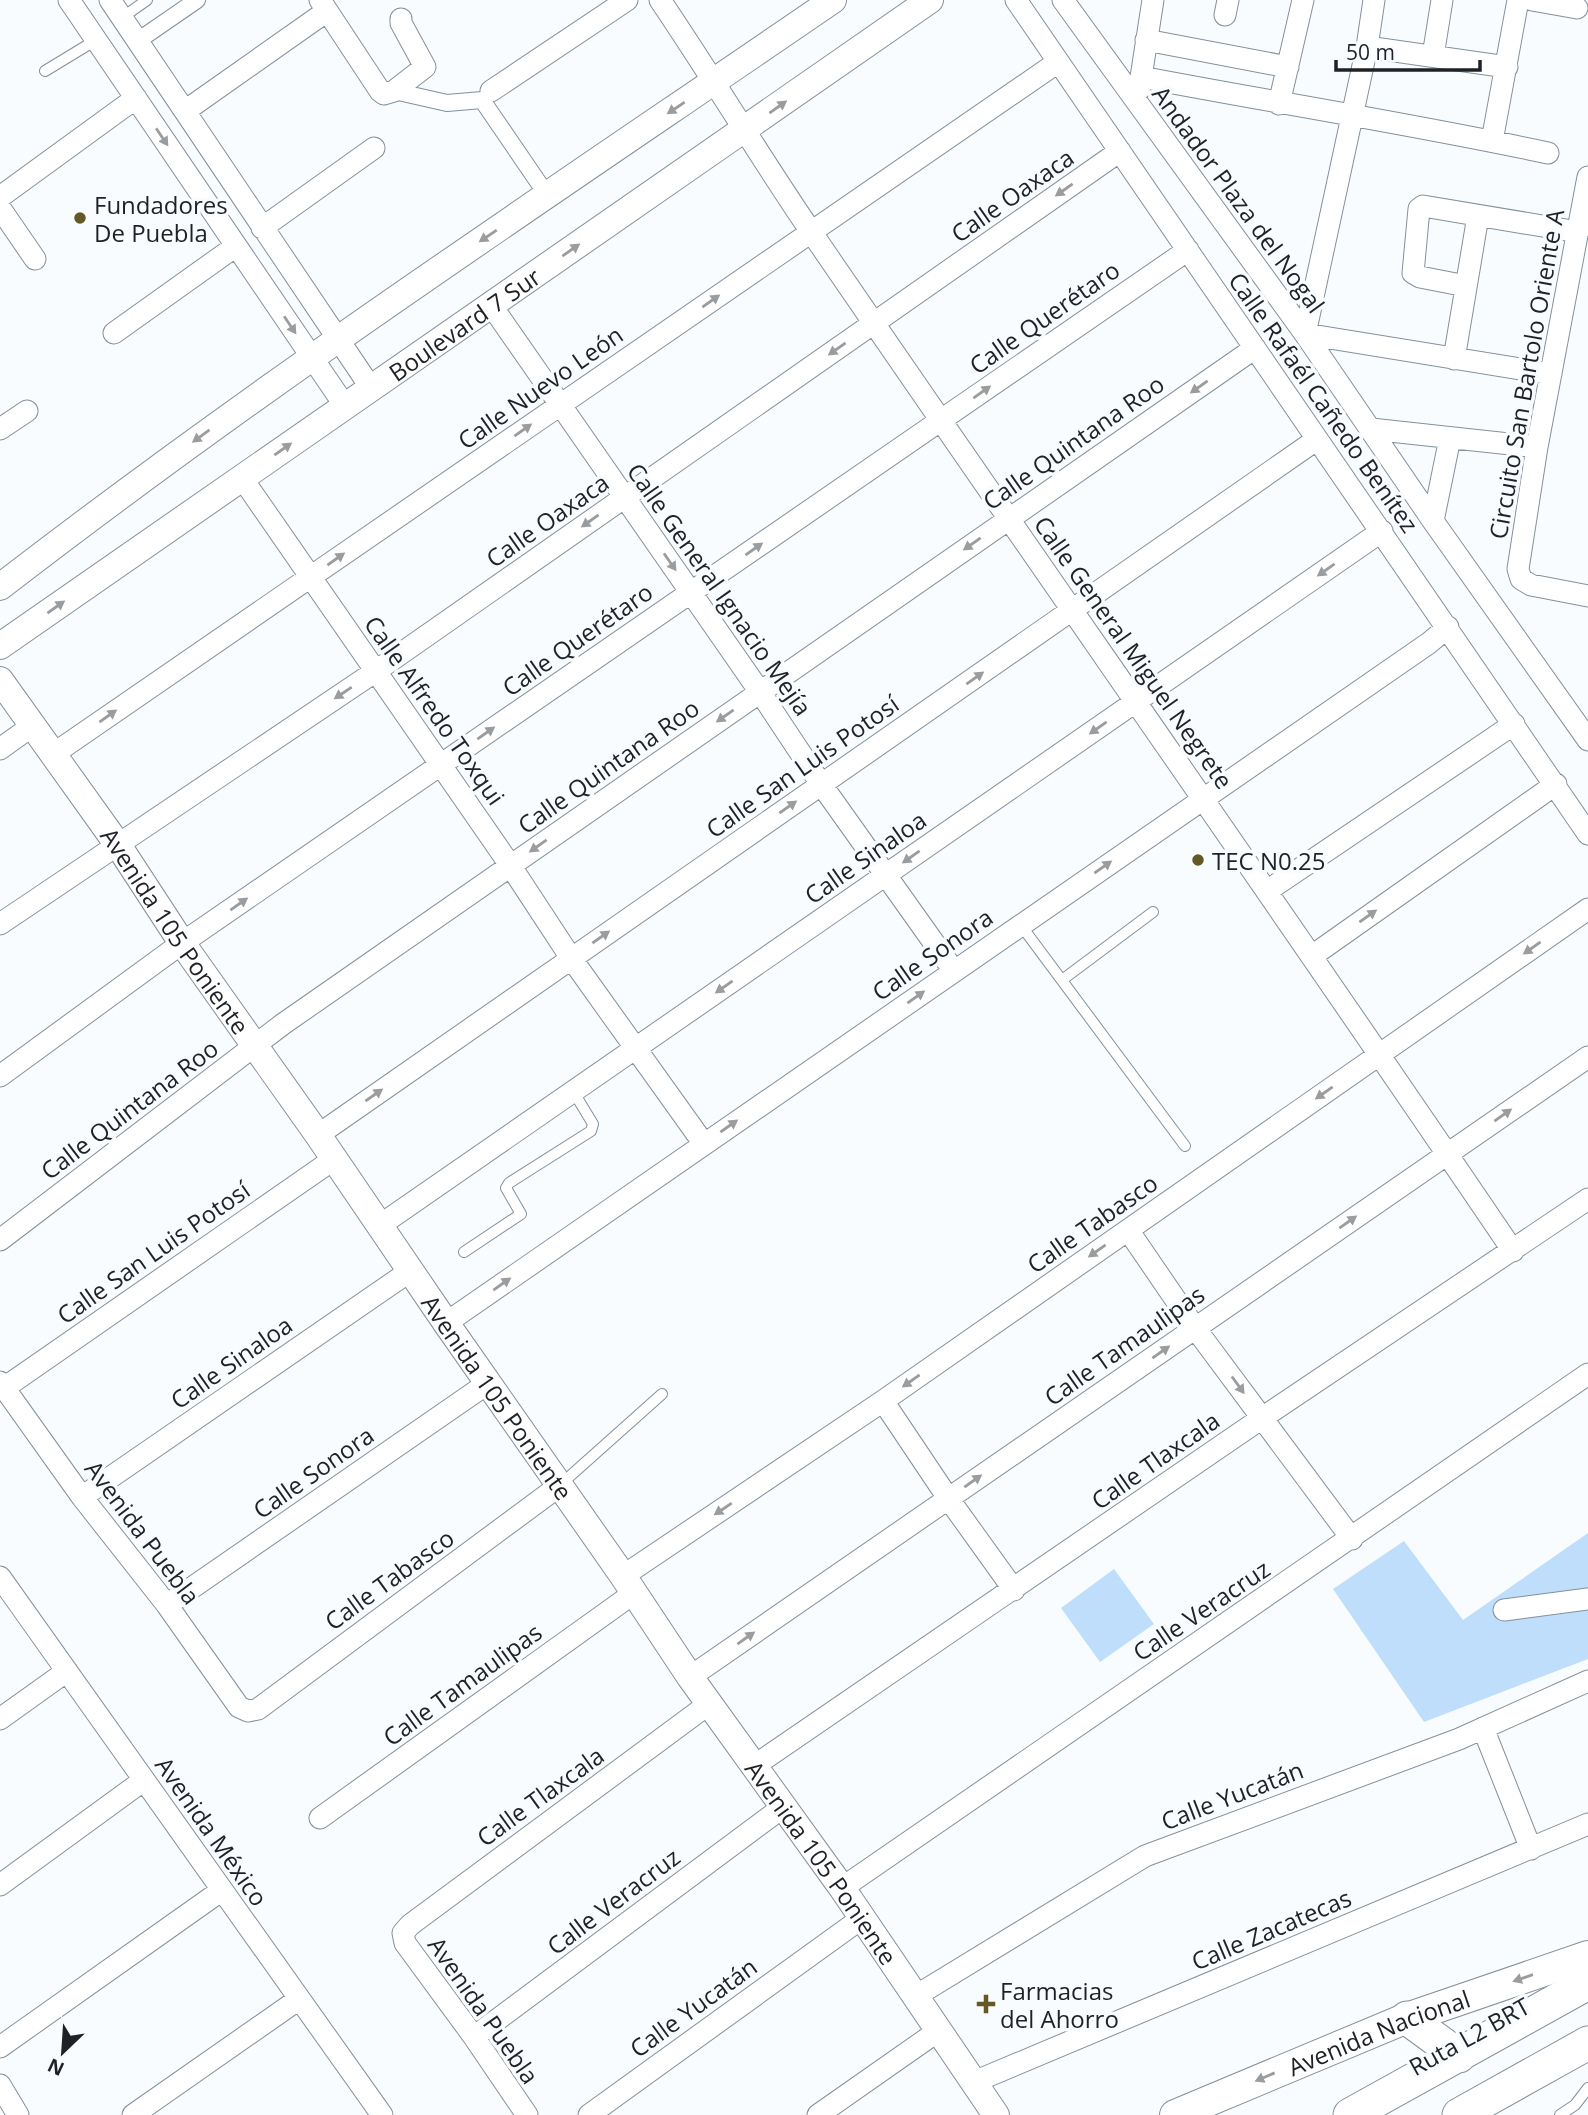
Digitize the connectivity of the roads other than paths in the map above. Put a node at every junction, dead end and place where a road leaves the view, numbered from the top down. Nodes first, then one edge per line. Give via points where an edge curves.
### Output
1 (69, 0) edge
2 (147, 0) edge
3 (197, 0) edge
4 (627, 0) edge
5 (660, 0) edge
6 (833, 0) edge
7 (930, 0) edge
8 (1016, 0) edge
9 (1063, 0) edge
10 (1153, 0) edge
11 (1303, 0) edge
12 (1374, 0) edge
13 (1442, 0) edge
14 (1518, 0) edge
15 (1532, 0) edge
16 (323, 5) edge
17 (1577, 8) dead end
18 (116, 9) edge
19 (401, 19) dead end
20 (96, 40) junction
21 (139, 40) junction
22 (1146, 40) junction
23 (1367, 47) junction
24 (1433, 56) junction
25 (1058, 62) junction
26 (1288, 67) junction
27 (1507, 67) junction
28 (45, 71) dead end
29 (1141, 77) junction
30 (715, 81) junction
31 (491, 91) dead end
32 (389, 92) junction
33 (136, 98) junction
34 (1137, 103) junction
35 (1279, 104) junction
36 (185, 111) junction
37 (1351, 114) junction
38 (746, 129) junction
39 (1492, 141) junction
40 (374, 148) dead end
41 (1120, 151) junction
42 (1548, 153) dead end
43 (225, 173) junction
44 (1588, 177) edge
45 (199, 191) junction
46 (547, 195) junction
47 (0, 197) edge
48 (0, 208) edge
49 (1478, 216) junction
50 (262, 228) junction
51 (811, 232) junction
52 (1578, 232) junction
53 (236, 247) junction
54 (1188, 250) junction
55 (35, 259) dead end
56 (1466, 286) junction
57 (491, 305) junction
58 (874, 323) junction
59 (114, 333) dead end
60 (1305, 334) junction
61 (338, 339) junction
62 (1255, 348) junction
63 (312, 356) junction
64 (1454, 359) junction
65 (1550, 374) junction
66 (371, 388) junction
67 (561, 404) junction
68 (345, 406) junction
69 (27, 411) dead end
70 (941, 420) junction
71 (0, 429) edge
72 (1371, 429) junction
73 (1450, 438) junction
74 (1316, 440) junction
75 (1537, 447) junction
76 (242, 478) junction
77 (625, 497) junction
78 (1009, 518) junction
79 (1433, 521) junction
80 (1382, 531) junction
81 (311, 577) junction
82 (0, 587) edge
83 (691, 592) junction
84 (1588, 596) edge
85 (1070, 611) junction
86 (1448, 628) junction
87 (0, 646) edge
88 (376, 671) junction
89 (0, 680) edge
90 (760, 692) junction
91 (1136, 702) junction
92 (1514, 724) junction
93 (32, 726) junction
94 (1588, 740) edge
95 (0, 749) edge
96 (52, 755) junction
97 (441, 765) junction
98 (821, 784) junction
99 (1556, 784) junction
100 (1203, 798) junction
101 (1588, 834) edge
102 (118, 845) junction
103 (510, 865) junction
104 (887, 874) junction
105 (1267, 891) junction
106 (1588, 909) edge
107 (1153, 912) dead end
108 (0, 924) edge
109 (1020, 924) junction
110 (182, 943) junction
111 (1312, 956) junction
112 (571, 958) junction
113 (954, 971) junction
114 (1062, 980) junction
115 (255, 1045) junction
116 (637, 1047) junction
117 (1380, 1054) junction
118 (1588, 1057) edge
119 (0, 1076) edge
120 (573, 1091) junction
121 (318, 1135) junction
122 (704, 1144) junction
123 (1185, 1146) dead end
124 (1447, 1154) junction
125 (334, 1159) junction
126 (1588, 1199) edge
127 (379, 1226) junction
128 (1128, 1230) junction
129 (0, 1240) edge
130 (1513, 1251) junction
131 (464, 1252) dead end
132 (410, 1270) junction
133 (446, 1323) junction
134 (1195, 1328) junction
135 (1588, 1374) edge
136 (488, 1383) junction
137 (2, 1385) edge
138 (662, 1394) dead end
139 (883, 1401) junction
140 (1262, 1418) junction
141 (559, 1486) junction
142 (82, 1497) junction
143 (948, 1499) junction
144 (1352, 1539) junction
145 (0, 1577) edge
146 (629, 1585) junction
147 (1014, 1590) junction
148 (1588, 1599) edge
149 (167, 1605) junction
150 (1504, 1610) dead end
151 (67, 1671) junction
152 (690, 1677) junction
153 (1588, 1681) edge
154 (710, 1703) junction
155 (248, 1711) joint
156 (0, 1719) edge
157 (1483, 1728) junction
158 (754, 1766) junction
159 (145, 1780) junction
160 (783, 1807) junction
161 (320, 1818) dead end
162 (1588, 1824) edge
163 (1531, 1849) junction
164 (0, 1885) edge
165 (842, 1888) junction
166 (222, 1890) junction
167 (862, 1918) junction
168 (403, 1933) joint
169 (1588, 1956) edge
170 (1588, 1983) edge
171 (1588, 1994) edge
172 (915, 1997) junction
173 (299, 1999) junction
174 (1406, 2018) junction
175 (938, 2031) junction
176 (1588, 2036) edge
177 (474, 2037) junction
178 (1588, 2043) edge
179 (0, 2047) edge
180 (1459, 2056) junction
181 (974, 2082) junction
182 (0, 2085) edge
183 (1588, 2088) edge
184 (374, 2112) edge
185 (18, 2115) edge
186 (133, 2115) edge
187 (527, 2115) edge
188 (589, 2115) edge
189 (818, 2115) edge
190 (996, 2115) edge
191 (1175, 2115) edge
192 (1350, 2115) edge
193 (1371, 2115) edge
194 (1448, 2115) edge
195 (1459, 2115) edge
196 (1560, 2115) edge

1 - 20 street
2 - 18 lane
3 - 21 street
4 - 31 street
5 - 30 street, Calle General Miguel Negrete
6 - 30 street
38 -> 7 street, Boulevard 7 Sur
8 - 25 street, Calle Rafaél Cañedo Benítez
9 - 34 street, Andador Plaza del Nogal
10 - 22 street
11 - 26 street
12 - 23 street
13 - 24 street
14 - 27 street
15 - 17 street
16 - 32 street via 380,91
16 - 36 street
18 - 21 street
19 - 32 street via 425,66
20 - 28 lane
20 - 33 street
21 - 36 street
22 - 26 street
22 - 29 street
23 - 24 street
23 - 37 street
24 - 27 street
25 - 41 street, Calle Rafaél Cañedo Benítez
25 - 51 street, Calle Nuevo León
26 - 35 street
27 - 39 street
29 - 34 street
29 - 35 street
30 - 38 street, Calle General Miguel Negrete
30 -> 46 street
32 - 46 street via 447,103 482,100
33 -> 45 street
33 - 47 street
34 - 60 street, Andador Plaza del Nogal
35 - 37 street
36 - 43 street
37 - 39 street
37 - 60 street
38 - 51 street, Calle General Miguel Negrete
57 -> 38 street, Boulevard 7 Sur
39 - 42 street
40 - 50 street
41 - 54 street, Calle Rafaél Cañedo Benítez
41 -> 58 street, Calle Oaxaca
43 - 45 street
43 - 50 street
44 - 52 street, Circuito San Bartolo Oriente A
45 - 53 street
46 -> 61 street
48 - 55 street
49 - 52 street
49 - 56 street
49 - 56 street via 1419,209 1413,273
50 - 61 street
51 - 58 street, Calle General Miguel Negrete
67 -> 51 street, Calle Nuevo León
52 - 65 street, Circuito San Bartolo Oriente A
53 - 59 street
53 -> 63 street
54 - 62 street, Calle Rafaél Cañedo Benítez
70 -> 54 street, Calle Querétaro
56 - 64 street
57 - 66 street, Boulevard 7 Sur
57 - 67 street, Calle General Ignacio Mejía
58 - 70 street, Calle General Miguel Negrete
58 -> 77 street, Calle Oaxaca
60 - 64 street
60 - 72 street, Andador Plaza del Nogal
61 - 63 street
61 - 66 street
62 - 74 street, Calle Rafaél Cañedo Benítez
62 -> 78 street, Calle Quintana Roo
63 - 68 street
63 -> 82 street
64 - 65 street
65 - 75 street, Circuito San Bartolo Oriente A
66 - 68 street, Boulevard 7 Sur
67 - 77 street, Calle General Ignacio Mejía
81 -> 67 street, Calle Nuevo León
76 -> 68 street, Boulevard 7 Sur
69 - 71 street
70 - 78 street, Calle General Miguel Negrete
83 -> 70 street, Calle Querétaro
72 - 73 street
72 - 79 street, Andador Plaza del Nogal
73 - 75 street
73 - 79 street
74 - 80 street, Calle Rafaél Cañedo Benítez
74 - 85 street, Calle San Luis Potosí
75 - 84 street, Circuito San Bartolo Oriente A via 1518,569 1521,579
76 - 81 street, Calle Alfredo Toxqui
87 -> 76 street, Boulevard 7 Sur
77 -> 83 street, Calle General Ignacio Mejía
77 -> 88 street, Calle Oaxaca
78 - 85 street, Calle General Miguel Negrete
78 -> 90 street, Calle Quintana Roo
79 - 94 street, Andador Plaza del Nogal
80 - 86 street, Calle Rafaél Cañedo Benítez
80 -> 91 street, Calle Sinaloa
81 - 88 street, Calle Alfredo Toxqui
96 -> 81 street, Calle Nuevo León
83 - 90 street, Calle General Ignacio Mejía
97 -> 83 street, Calle Querétaro
85 - 91 street, Calle General Miguel Negrete
98 -> 85 street, Calle San Luis Potosí
86 - 92 street, Calle Rafaél Cañedo Benítez
86 - 100 street, Calle Sonora
88 - 97 street, Calle Alfredo Toxqui
88 -> 102 street, Calle Oaxaca
89 - 93 street, Avenida 105 Poniente
90 - 98 street, Calle General Ignacio Mejía
90 -> 103 street, Calle Quintana Roo
91 - 100 street, Calle General Miguel Negrete
91 -> 104 street, Calle Sinaloa
92 - 99 street, Calle Rafaél Cañedo Benítez
92 - 105 street
93 - 95 street
93 - 96 street, Avenida 105 Poniente
96 - 102 street, Avenida 105 Poniente
97 - 103 street, Calle Alfredo Toxqui
110 -> 97 street, Calle Querétaro
98 - 104 street, Calle General Ignacio Mejía
112 -> 98 street, Calle San Luis Potosí
99 - 101 street, Calle Rafaél Cañedo Benítez
111 -> 99 street
100 - 105 street, Calle General Miguel Negrete
109 -> 100 street, Calle Sonora
102 - 108 street, Calle Oaxaca
102 - 110 street, Avenida 105 Poniente
103 - 112 street, Calle Alfredo Toxqui
103 - 115 street, Calle Quintana Roo
104 - 113 street, Calle General Ignacio Mejía
104 -> 116 street, Calle Sinaloa
105 - 111 street, Calle General Miguel Negrete
106 -> 117 street, Calle Tabasco
107 - 114 lane
109 - 113 street, Calle Sonora
109 - 114 lane
110 - 115 street, Avenida 105 Poniente
110 - 119 street, Calle Querétaro
111 - 117 street, Calle General Miguel Negrete
112 - 116 street, Calle Alfredo Toxqui
121 -> 112 street, Calle San Luis Potosí
122 -> 113 street, Calle Sonora
114 - 123 lane
115 - 121 street, Avenida 105 Poniente
115 - 129 street, Calle Quintana Roo
116 - 120 street, Calle Sinaloa
116 - 122 street, Calle Alfredo Toxqui
117 - 124 street, Calle General Miguel Negrete
117 -> 128 street, Calle Tabasco
124 -> 118 street, Calle Tamaulipas
120 - 127 street, Calle Sinaloa
120 - 131 lane via 593,1124 592,1131 509,1183 506,1188 521,1214
121 - 125 street, Avenida 105 Poniente
133 -> 122 street, Calle Sonora
124 - 130 street, Calle General Miguel Negrete
134 -> 124 street, Calle Tamaulipas
125 - 127 street, Avenida 105 Poniente
125 - 137 street, Calle San Luis Potosí
126 - 130 street, Calle Tlaxcala
127 - 132 street, Avenida 105 Poniente
128 - 134 street
128 -> 139 street, Calle Tabasco
130 - 140 street, Calle Tlaxcala
132 - 133 street, Avenida 105 Poniente
132 - 142 street, Calle Sinaloa
133 - 136 street, Avenida 105 Poniente
134 -> 140 street
143 -> 134 street, Calle Tamaulipas
135 - 144 street, Calle Veracruz
136 - 141 street, Avenida 105 Poniente
136 - 149 street, Calle Sonora
137 - 142 street, Avenida Puebla
138 - 141 lane
139 - 143 street
139 -> 146 street, Calle Tabasco
140 - 144 street
140 - 147 street, Calle Tlaxcala
141 - 146 street, Avenida 105 Poniente
141 - 155 street, Calle Tabasco via 258,1709
142 - 149 street, Avenida Puebla
143 - 147 street
152 -> 143 street, Calle Tamaulipas
144 - 165 street, Calle Veracruz
145 - 151 street, Avenida México
146 - 152 street, Avenida 105 Poniente
146 - 161 street, Calle Tamaulipas
147 - 158 street, Calle Tlaxcala
148 - 150 street
149 - 155 street, Avenida Puebla via 239,1707
151 - 156 street
151 - 159 street, Avenida México
152 - 154 street, Avenida 105 Poniente
153 - 157 street, Calle Yucatán
154 - 158 street, Avenida 105 Poniente
154 - 168 street, Calle Tlaxcala
157 - 163 street
157 - 172 street, Calle Yucatán via 1145,1856
158 - 160 street, Avenida 105 Poniente
159 - 164 street
159 - 166 street, Avenida México
160 - 165 street, Avenida 105 Poniente
160 - 177 street, Calle Veracruz
162 - 163 street, Calle Zacatecas
163 - 181 street, Calle Zacatecas
165 - 167 street, Avenida 105 Poniente
166 - 173 street, Avenida México
166 - 179 street
167 - 172 street, Avenida 105 Poniente
167 - 188 street, Calle Yucatán
168 - 177 street, Avenida Puebla via 405,1943
169 -> 174 main road, Avenida Nacional
170 - 180 main road
171 - 193 lane, Ruta L2 BRT
172 - 175 street, Avenida 105 Poniente
173 - 184 street, Avenida México
173 - 186 street
174 - 180 main road
174 -> 191 main road, Avenida Nacional
175 - 181 street, Avenida 105 Poniente
175 - 189 street
176 - 194 lane
177 - 187 street, Avenida Puebla
178 - 195 main road
180 - 192 main road
181 - 190 street, Avenida 105 Poniente
182 - 185 street
183 - 196 lane

